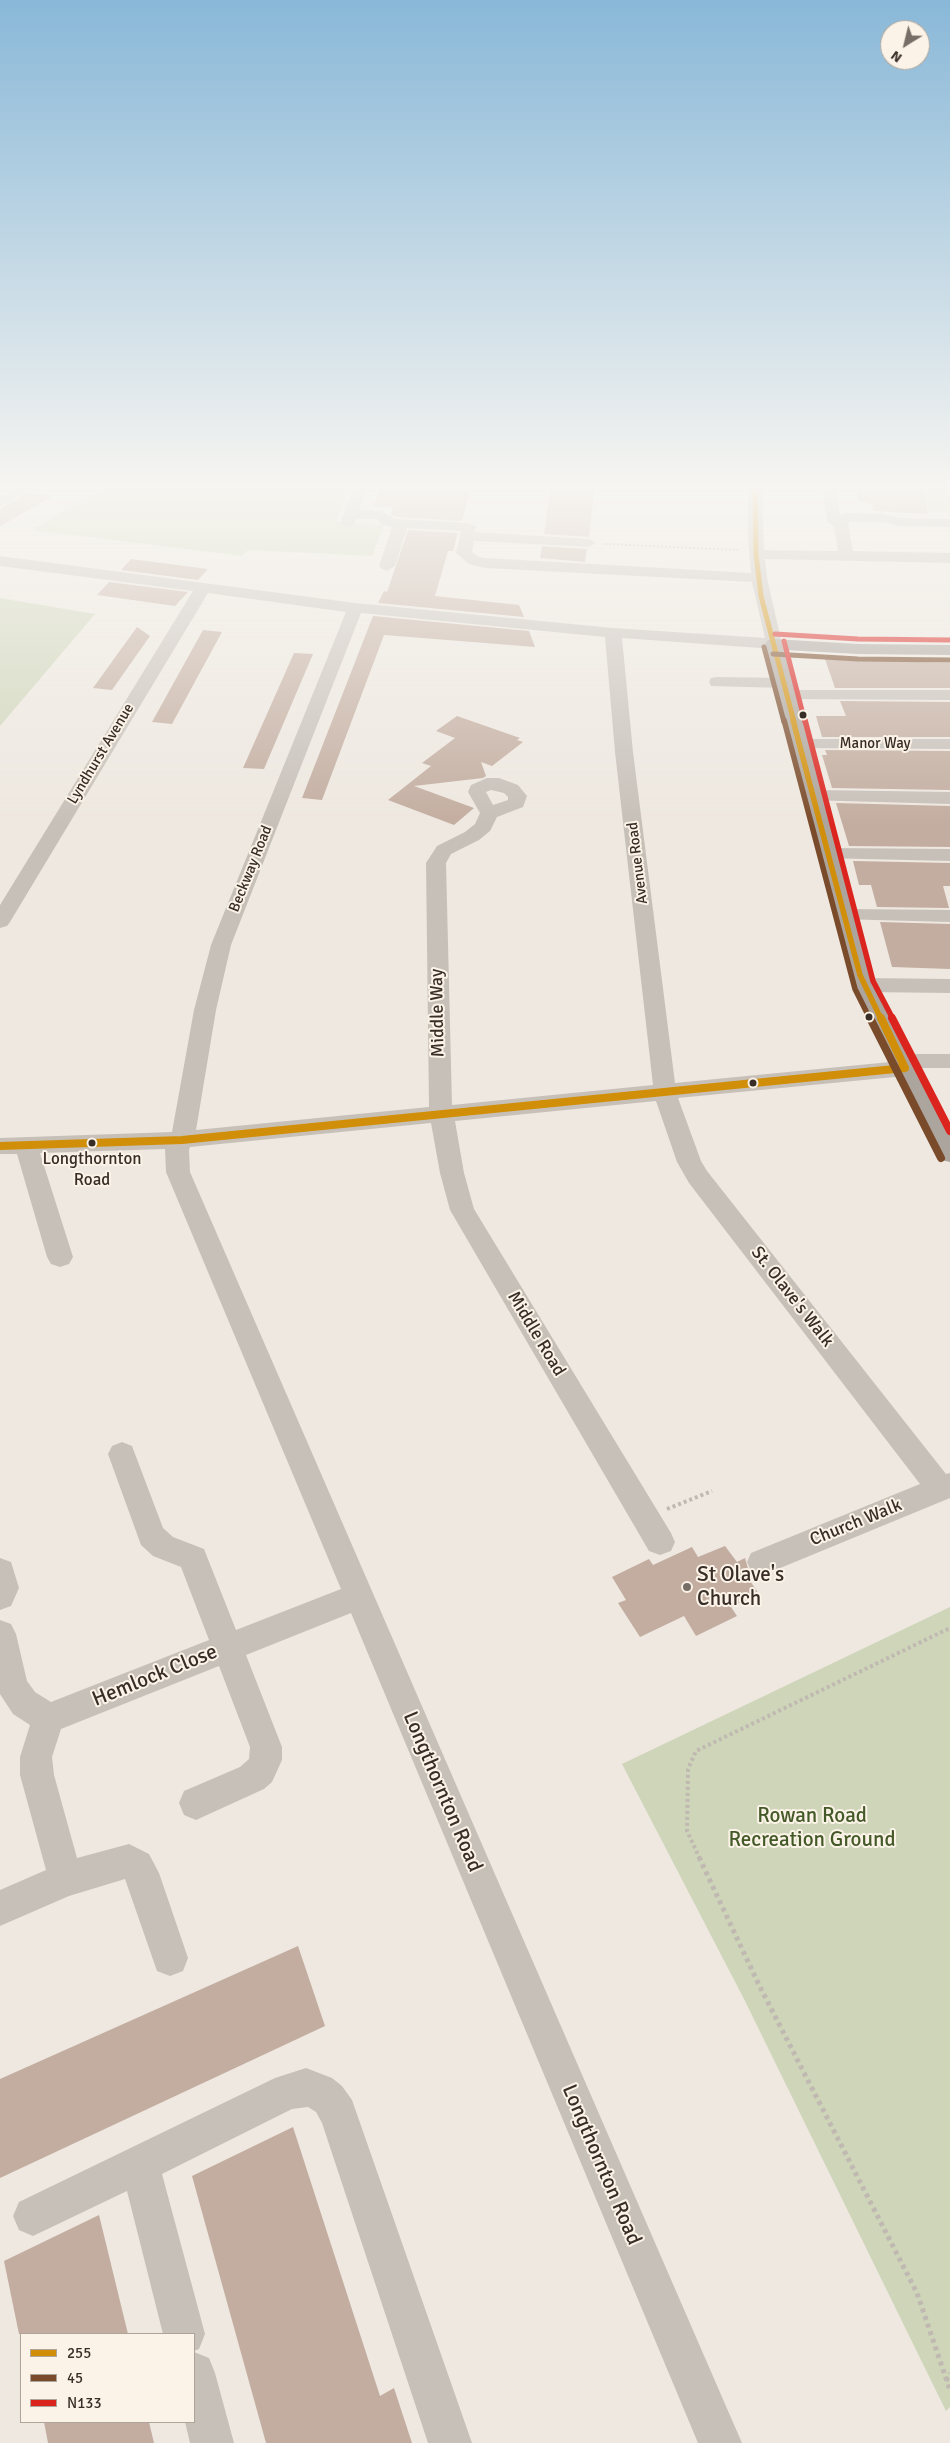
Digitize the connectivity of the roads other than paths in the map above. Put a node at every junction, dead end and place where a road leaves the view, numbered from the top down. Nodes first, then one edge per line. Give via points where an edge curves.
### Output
1 (197, 598) edge
2 (279, 598) edge
3 (764, 598) edge
4 (355, 608) junction
5 (614, 633) junction
6 (774, 644) junction
7 (950, 650) edge
8 (717, 682) dead end
9 (786, 689) junction
10 (950, 696) edge
11 (800, 744) junction
12 (950, 744) edge
13 (814, 796) junction
14 (950, 798) edge
15 (490, 812) dead end
16 (829, 854) junction
17 (950, 855) edge
18 (9, 891) edge
19 (845, 915) junction
20 (950, 916) edge
21 (0, 922) edge
22 (864, 985) junction
23 (950, 986) edge
24 (950, 1061) edge
25 (903, 1064) junction
26 (665, 1093) junction
27 (442, 1114) junction
28 (182, 1140) junction
29 (26, 1145) junction
30 (0, 1146) edge
31 (950, 1153) edge
32 (60, 1257) dead end
33 (122, 1454) dead end
34 (945, 1487) edge
35 (660, 1542) dead end
36 (762, 1562) dead end
37 (0, 1571) edge
38 (0, 1596) edge
39 (358, 1596) junction
40 (0, 1634) edge
41 (228, 1648) junction
42 (48, 1719) junction
43 (196, 1802) dead end
44 (66, 1879) junction
45 (0, 1908) edge
46 (170, 1958) dead end
47 (140, 2164) junction
48 (33, 2216) dead end
49 (184, 2333) edge
50 (195, 2377) edge
51 (212, 2443) edge
52 (450, 2443) edge
53 (720, 2443) edge

1 - 18 street, Lyndhurst Avenue
2 - 4 street
3 - 6 street
4 - 5 street
4 - 28 street, Beckway Road via 221,944 205,1010
5 - 6 street
5 - 26 street, Avenue Road via 624,752
6 - 7 main road
6 - 9 main road
8 - 9 street
9 - 10 street
9 - 11 main road
11 - 12 street, Manor Way
11 - 13 main road
13 - 14 street
13 - 16 main road
15 - 27 street, Middle Way via 483,827 451,845 437,859
16 - 17 street
16 - 19 main road
18 - 21 street, Lyndhurst Avenue
19 - 20 street
19 - 22 main road
22 - 23 street
22 - 25 main road
24 - 25 street
25 - 26 street
25 - 31 main road
26 - 27 street
26 - 34 street, St. Olave's Walk via 692,1169
27 - 28 street
27 - 35 street, Middle Road via 462,1210
28 - 29 street
28 - 39 street, Longthornton Road via 177,1150 182,1182
29 - 30 street
29 - 32 street
33 - 41 street via 151,1536 164,1548 194,1558
34 - 36 street, Church Walk
37 - 38 street via 4,1588
39 - 41 street, Hemlock Close
39 - 53 street, Longthornton Road
40 - 42 street via 13,1687 24,1703
41 - 42 street, Hemlock Close
41 - 43 street via 266,1747 265,1760 252,1778
42 - 44 street via 36,1758 37,1775
44 - 45 street
44 - 46 street via 118,1863 129,1862 137,1866
47 - 48 street
47 - 49 street
47 - 52 street via 288,2091 306,2086 329,2099 338,2114
50 - 51 street

